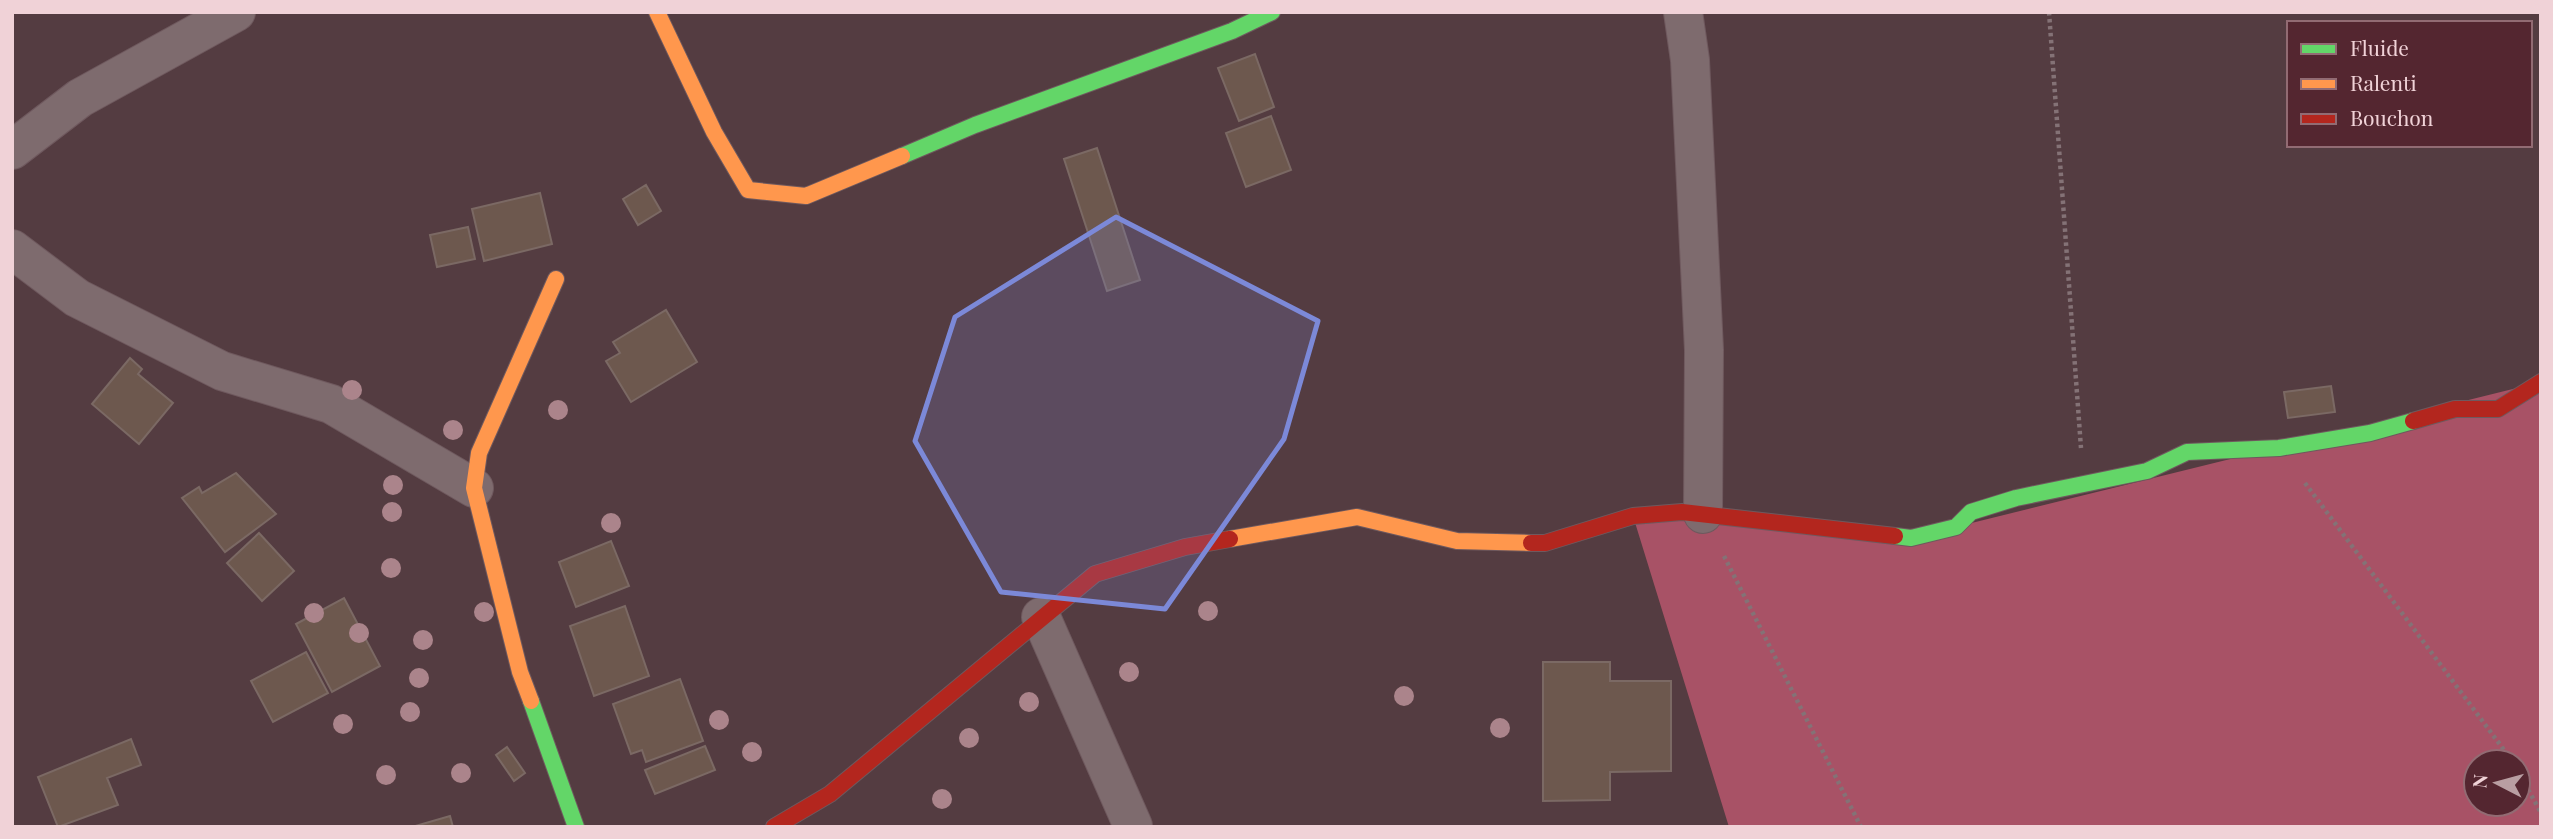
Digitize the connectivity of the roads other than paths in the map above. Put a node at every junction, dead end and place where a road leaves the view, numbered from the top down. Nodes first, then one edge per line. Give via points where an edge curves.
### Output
1 (236, 12) edge
2 (657, 12) edge
3 (1272, 12) edge
4 (1683, 12) edge
5 (12, 150) edge
6 (12, 249) edge
7 (556, 279) dead end
8 (2541, 382) edge
9 (474, 488) junction
10 (1703, 514) junction
11 (1041, 617) junction
12 (1133, 826) edge
13 (576, 827) edge
14 (774, 827) edge

1 - 5 street via 80,98
2 - 3 street via 713,132 748,190 806,196 975,125
4 - 10 street via 1690,60 1704,350
6 - 9 street via 77,298 222,371 331,404
7 - 9 street via 479,453
8 - 10 street via 2498,409 2455,409 2370,433 2279,448 2187,452 2147,471 1971,512 1956,527 1911,538
9 - 13 street via 520,672
10 - 11 street via 1633,516 1545,543 1457,541 1357,517 1185,547 1095,574
11 - 12 street
11 - 14 street via 830,794

